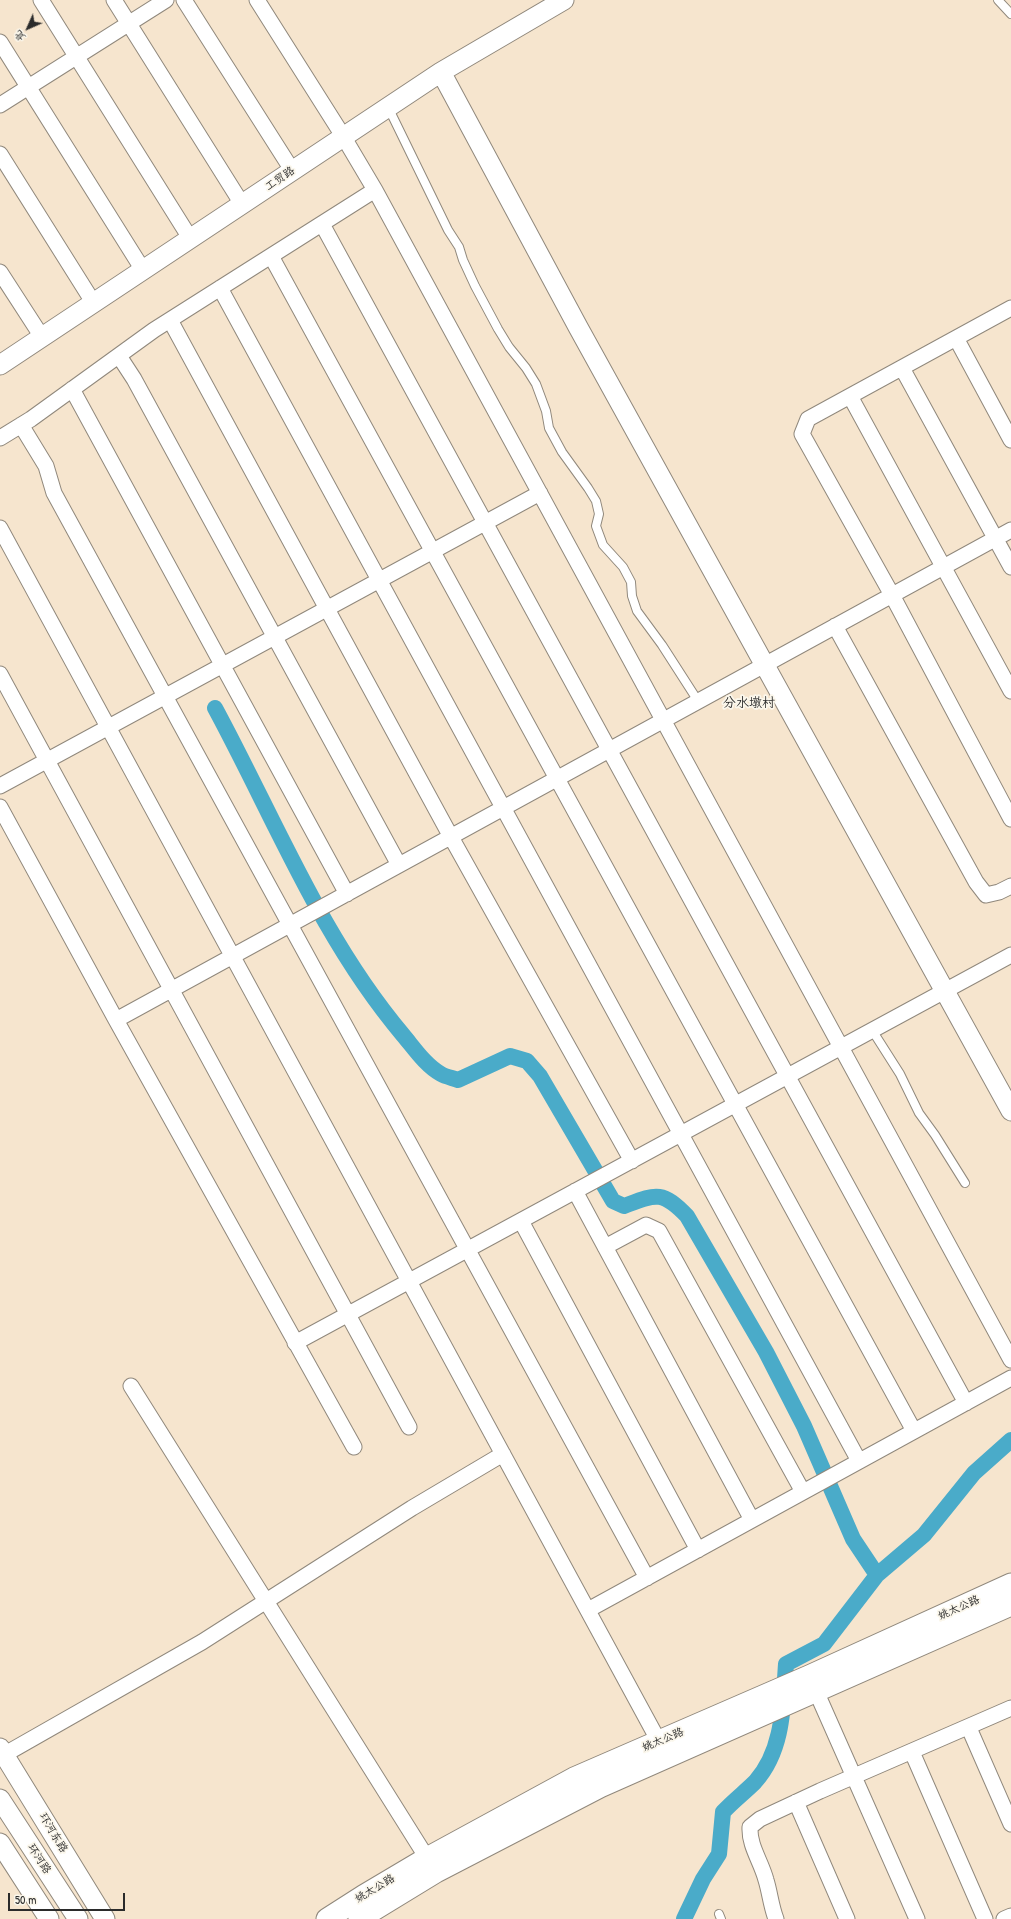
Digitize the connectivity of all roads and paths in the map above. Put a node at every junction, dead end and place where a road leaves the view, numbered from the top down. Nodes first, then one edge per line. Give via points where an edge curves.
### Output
1 (41, 0) edge
2 (114, 0) edge
3 (166, 0) edge
4 (184, 0) edge
5 (257, 0) edge
6 (564, 0) edge
7 (998, 0) edge
8 (1011, 14) edge
9 (128, 24) junction
10 (0, 42) edge
11 (76, 56) junction
12 (441, 72) junction
13 (28, 87) junction
14 (0, 105) edge
15 (388, 107) junction
16 (343, 136) junction
17 (0, 154) edge
18 (292, 170) junction
19 (374, 190) junction
20 (242, 204) junction
21 (322, 224) junction
22 (190, 238) junction
23 (271, 256) junction
24 (143, 270) junction
25 (0, 272) edge
26 (220, 288) junction
27 (93, 302) junction
28 (1011, 308) edge
29 (170, 320) junction
30 (42, 337) junction
31 (956, 338) junction
32 (119, 356) junction
33 (0, 365) edge
34 (902, 368) junction
35 (72, 390) junction
36 (850, 396) junction
37 (22, 425) junction
38 (0, 438) edge
39 (1011, 440) edge
40 (540, 494) junction
41 (485, 523) junction
42 (0, 528) edge
43 (1011, 530) edge
44 (995, 539) junction
45 (432, 552) junction
46 (943, 567) junction
47 (1011, 567) edge
48 (380, 580) junction
49 (892, 595) junction
50 (328, 609) junction
51 (835, 626) junction
52 (275, 637) junction
53 (764, 665) junction
54 (222, 666) junction
55 (0, 674) edge
56 (1011, 691) edge
57 (165, 696) junction
58 (698, 702) junction
59 (663, 720) junction
60 (108, 727) junction
61 (609, 750) junction
62 (46, 761) junction
63 (557, 779) junction
64 (0, 786) edge
65 (0, 807) edge
66 (504, 808) junction
67 (1011, 819) edge
68 (451, 836) junction
69 (399, 865) junction
70 (1011, 886) edge
71 (342, 896) junction
72 (290, 925) junction
73 (1011, 955) edge
74 (233, 956) junction
75 (170, 990) junction
76 (944, 991) junction
77 (116, 1020) junction
78 (872, 1030) junction
79 (841, 1047) junction
80 (788, 1076) junction
81 (735, 1105) junction
82 (1011, 1111) edge
83 (682, 1134) junction
84 (632, 1161) junction
85 (965, 1183) dead end
86 (580, 1189) junction
87 (520, 1221) junction
88 (605, 1247) junction
89 (468, 1250) junction
90 (409, 1281) junction
91 (347, 1315) junction
92 (295, 1343) junction
93 (1011, 1360) edge
94 (1011, 1378) edge
95 (131, 1386) dead end
96 (966, 1402) junction
97 (409, 1427) dead end
98 (914, 1431) junction
99 (354, 1447) dead end
100 (503, 1454) junction
101 (859, 1461) junction
102 (809, 1489) junction
103 (752, 1520) junction
104 (698, 1550) junction
105 (647, 1578) junction
106 (1011, 1584) edge
107 (266, 1601) junction
108 (1011, 1605) edge
109 (588, 1610) junction
110 (813, 1684) junction
111 (1011, 1708) edge
112 (969, 1728) junction
113 (663, 1749) junction
114 (912, 1752) junction
115 (1, 1753) edge
116 (855, 1776) junction
117 (0, 1799) edge
118 (796, 1802) junction
119 (1011, 1824) edge
120 (0, 1844) edge
121 (431, 1865) junction
122 (1011, 1916) edge
123 (49, 1919) edge
124 (78, 1919) edge
125 (105, 1919) edge
126 (326, 1919) edge
127 (359, 1919) edge
128 (776, 1919) edge
129 (847, 1919) edge
130 (917, 1919) edge
131 (986, 1919) edge
132 (1004, 1919) edge

1 - 11 street
2 - 9 street
3 - 9 street
4 - 18 street
5 - 16 street
6 - 12 street, 工贸路
7 - 8 lane
9 - 11 street
9 - 20 street
10 - 13 street
11 - 13 street
11 - 22 street
12 - 15 street, 工贸路
12 - 53 street
13 - 14 street
13 - 24 street
15 - 16 street, 工贸路
15 - 58 lane via 448,230 459,247 491,317 536,384 549,428 562,452 596,501 599,514 596,526 603,545 623,567 631,582 637,611
16 - 18 street, 工贸路
16 - 19 street
17 - 27 street
18 - 20 street, 工贸路
19 - 21 street
19 - 40 street
20 - 22 street, 工贸路
21 - 23 street
21 - 41 street
22 - 24 street, 工贸路
23 - 26 street
23 - 45 street
24 - 27 street, 工贸路
25 - 30 street
26 - 29 street
26 - 48 street
27 - 30 street, 工贸路
28 - 31 street
29 - 32 street
29 - 50 street
30 - 33 street, 工贸路
31 - 34 street
31 - 39 street
32 - 35 street
32 - 52 street
34 - 36 street
34 - 44 street
35 - 37 street
35 - 54 street
36 - 46 street
36 - 49 street via 808,419 802,434
37 - 38 street
37 - 57 street via 46,466 54,493
40 - 41 street
40 - 59 street
41 - 45 street
41 - 61 street
42 - 60 street
43 - 44 street
44 - 46 street
44 - 47 street
45 - 48 street
45 - 63 street
46 - 49 street
46 - 56 street
48 - 50 street
48 - 66 street
49 - 51 street
49 - 67 street
50 - 52 street
50 - 68 street
51 - 53 street
51 - 70 street via 976,882 986,895
52 - 54 street
52 - 69 street
53 - 58 street
53 - 76 street
54 - 57 street
54 - 71 street
55 - 62 street
57 - 60 street
57 - 72 street
58 - 59 street
59 - 61 street
59 - 79 street
60 - 62 street
60 - 74 street
61 - 63 street
61 - 80 street
62 - 64 street
62 - 75 street
63 - 66 street
63 - 81 street
65 - 77 street
66 - 68 street
66 - 83 street
68 - 69 street
68 - 84 street
69 - 71 street
71 - 72 street
72 - 74 street
72 - 89 street
73 - 76 street
74 - 75 street
74 - 90 street
75 - 77 street
75 - 91 street
76 - 78 street
76 - 82 street
77 - 92 street
78 - 79 street
78 - 85 lane via 900,1074 919,1113
79 - 80 street
79 - 93 street
80 - 81 street
80 - 96 street
81 - 83 street
81 - 98 street
83 - 84 street
83 - 101 street
84 - 86 street
86 - 87 street
86 - 88 street
87 - 89 street
87 - 104 street
88 - 102 street via 646,1225 659,1231
88 - 103 street
89 - 90 street
89 - 105 street
90 - 91 street
90 - 100 street
91 - 92 street
91 - 97 street
92 - 99 street
94 - 96 street
95 - 107 street
96 - 98 street
98 - 101 street
100 - 107 street via 412,1508
100 - 109 street
101 - 102 street
102 - 103 street
103 - 104 street
104 - 105 street
105 - 109 street
106 - 110 main road, 姚太公路
107 - 115 street via 202,1642
107 - 121 street
108 - 110 main road, 姚太公路
109 - 113 street
110 - 113 main road, 姚太公路 via 751,1721
110 - 113 main road, 姚太公路 via 760,1697
110 - 116 street
111 - 112 street
112 - 114 street
112 - 119 street
113 - 121 main road, 姚太公路 via 600,1787
114 - 116 street
114 - 131 street
115 - 125 street, 环河东路
116 - 118 street
116 - 130 street
117 - 124 street, 环河路
118 - 128 street via 760,1819 750,1827 749,1837 766,1880
118 - 129 street
120 - 123 street
121 - 126 main road, 姚太公路 via 363,1896
121 - 127 main road, 姚太公路
122 - 132 street

